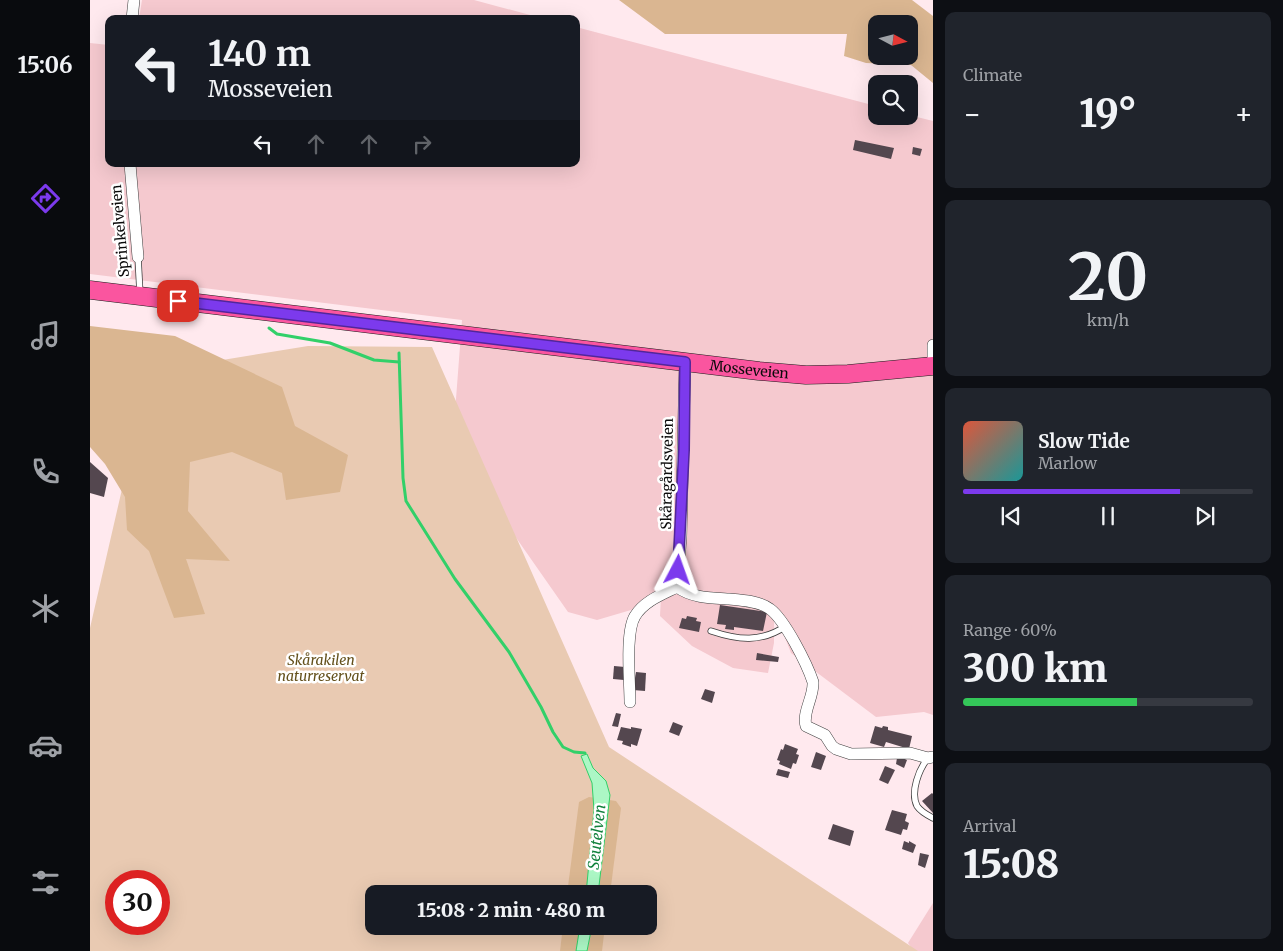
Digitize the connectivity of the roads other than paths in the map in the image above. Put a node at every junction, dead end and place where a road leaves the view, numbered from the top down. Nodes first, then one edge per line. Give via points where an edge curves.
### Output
1 (134, 0) edge
2 (132, 15) edge
3 (130, 167) edge
4 (138, 257) joint
5 (90, 290) edge
6 (140, 296) junction
7 (933, 345) edge
8 (685, 362) junction
9 (933, 366) edge
10 (677, 587) junction
11 (786, 626) junction
12 (711, 631) dead end
13 (630, 702) dead end
14 (931, 758) edge
15 (933, 818) edge

1 - 2 street
3 - 4 street, Sprinkelveien
4 - 6 lane, Sprinkelveien
5 - 6 highway, Mosseveien
6 - 8 highway, Mosseveien
7 - 9 street, Mosseveien
8 - 9 highway, Mosseveien via 806,375
8 - 10 street, Skåragårdsveien
10 - 11 street via 690,594 764,605
10 - 13 street via 649,602 635,616 629,648
11 - 12 lane via 757,638
11 - 14 street via 813,682 806,726 825,735 836,749 851,754 910,753
14 - 15 lane via 921,770 916,785 916,801 920,811

